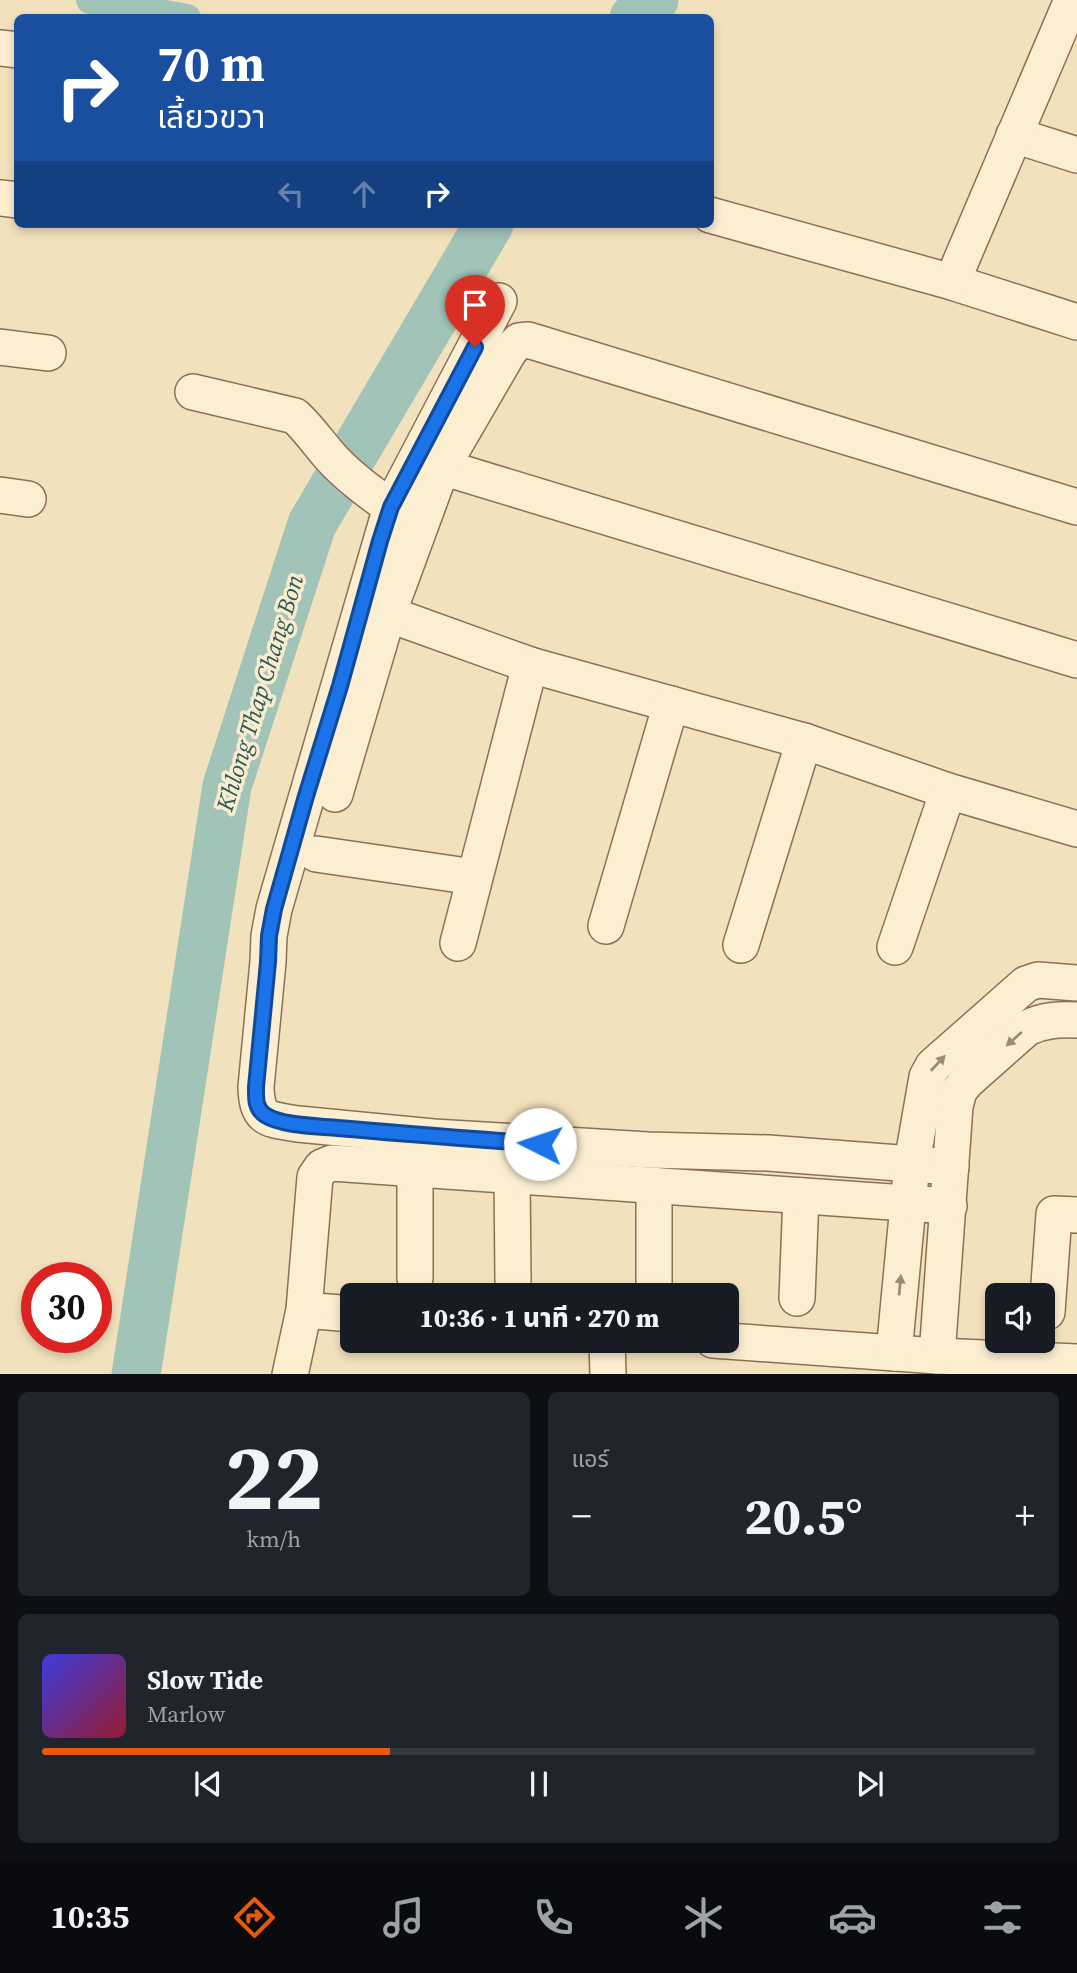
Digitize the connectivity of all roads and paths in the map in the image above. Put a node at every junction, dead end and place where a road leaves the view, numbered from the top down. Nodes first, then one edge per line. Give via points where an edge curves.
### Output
1 (1072, 0) edge
2 (1014, 135) junction
3 (1077, 155) edge
4 (714, 216) edge
5 (952, 282) junction
6 (499, 301) dead end
7 (1077, 322) edge
8 (0, 347) edge
9 (48, 353) dead end
10 (193, 392) dead end
11 (442, 467) junction
12 (381, 500) junction
13 (1077, 507) edge
14 (388, 614) junction
15 (1077, 660) edge
16 (530, 664) junction
17 (671, 704) junction
18 (804, 741) junction
19 (948, 792) junction
20 (335, 794) dead end
21 (1077, 829) edge
22 (316, 854) dead end
23 (474, 877) junction
24 (606, 926) dead end
25 (458, 943) dead end
26 (741, 945) dead end
27 (895, 947) dead end
28 (1077, 983) edge
29 (1077, 1020) edge
30 (912, 1163) junction
31 (951, 1167) junction
32 (415, 1169) junction
33 (512, 1175) junction
34 (654, 1185) junction
35 (801, 1196) junction
36 (908, 1203) junction
37 (948, 1206) junction
38 (1077, 1215) edge
39 (415, 1278) dead end
40 (513, 1280) dead end
41 (654, 1283) edge
42 (1049, 1283) edge
43 (797, 1298) dead end
44 (304, 1310) junction
45 (340, 1313) edge
46 (739, 1342) edge
47 (607, 1353) edge
48 (894, 1353) junction
49 (937, 1356) junction
50 (1077, 1362) edge
51 (290, 1374) edge
52 (608, 1374) edge

1 - 2 street
2 - 3 street
2 - 5 street
4 - 5 street
5 - 7 street
6 - 12 street
8 - 9 street
10 - 12 street via 295,416 329,456
11 - 13 street via 510,350 528,340
11 - 14 street
11 - 15 street
12 - 30 street via 274,909 256,1087 260,1111 298,1124 433,1137
14 - 16 street
14 - 20 street
16 - 17 street
16 - 23 street
17 - 18 street
17 - 24 street
18 - 19 street
18 - 26 street
19 - 21 street
19 - 27 street
22 - 23 street
23 - 25 street
30 -> 28 street via 933,1066 1026,984 1038,980
29 -> 31 street via 1057,1019 1027,1028 966,1082 955,1106
30 - 31 street
30 - 36 street
31 - 37 street
32 - 33 street
32 - 39 street
32 - 44 street via 332,1163 322,1167 315,1177
33 - 34 street
33 - 40 street
34 - 35 street
34 - 41 street
35 - 36 street
35 - 43 street
36 - 37 street
48 -> 36 street
37 - 49 street
38 - 42 street via 1054,1214
44 - 45 street
44 - 51 street
46 - 48 street
47 - 52 street
48 - 49 street
49 - 50 street

